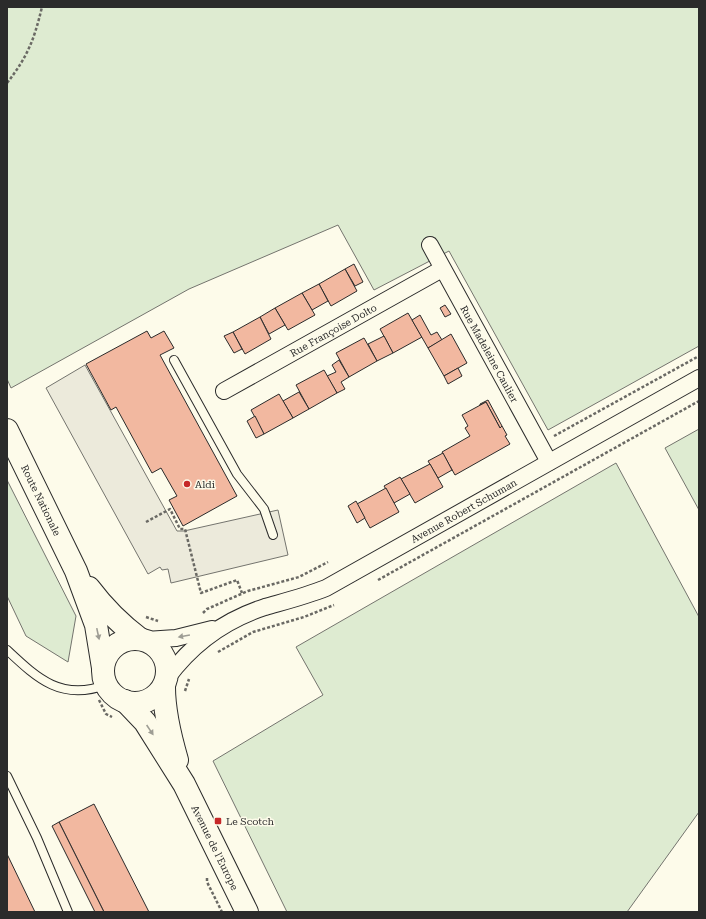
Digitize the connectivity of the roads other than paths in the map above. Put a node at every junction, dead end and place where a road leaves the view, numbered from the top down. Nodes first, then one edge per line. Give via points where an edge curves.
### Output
1 (430, 245) dead end
2 (442, 269) junction
3 (174, 360) dead end
4 (699, 378) edge
5 (224, 390) dead end
6 (7, 430) edge
7 (549, 462) junction
8 (273, 535) dead end
9 (76, 571) junction
10 (222, 627) junction
11 (143, 639) junction
12 (7, 650) edge
13 (104, 676) junction
14 (165, 682) junction
15 (124, 701) junction
16 (7, 776) edge
17 (184, 784) junction
18 (68, 912) edge
19 (247, 912) edge

1 - 2 street, Rue Madeleine Caulier
2 - 5 street, Rue Françoise Dolto
2 - 7 street, Rue Madeleine Caulier
3 - 8 lane via 237,474 264,509
4 - 7 street, Avenue Robert Schuman
6 - 9 main road, Route Nationale
7 - 10 street, Avenue Robert Schuman via 326,588 250,613
9 - 11 main road, Route Nationale via 112,615
9 -> 13 main road, Route Nationale via 96,625
10 -> 11 street, Avenue Robert Schuman via 185,636
10 - 14 street, Avenue Robert Schuman via 193,648
11 - 13 main road via 124,640 114,647 106,656
11 - 14 main road via 156,646 164,655 168,666
12 - 13 lane via 44,682 56,687 94,689
13 - 15 main road via 114,695
14 - 15 main road via 156,696 148,701
14 - 17 main road, Avenue de l'Europe via 164,705 167,723
15 -> 17 main road, Avenue de l'Europe via 145,722
16 - 18 lane
17 - 19 main road, Avenue de l'Europe

